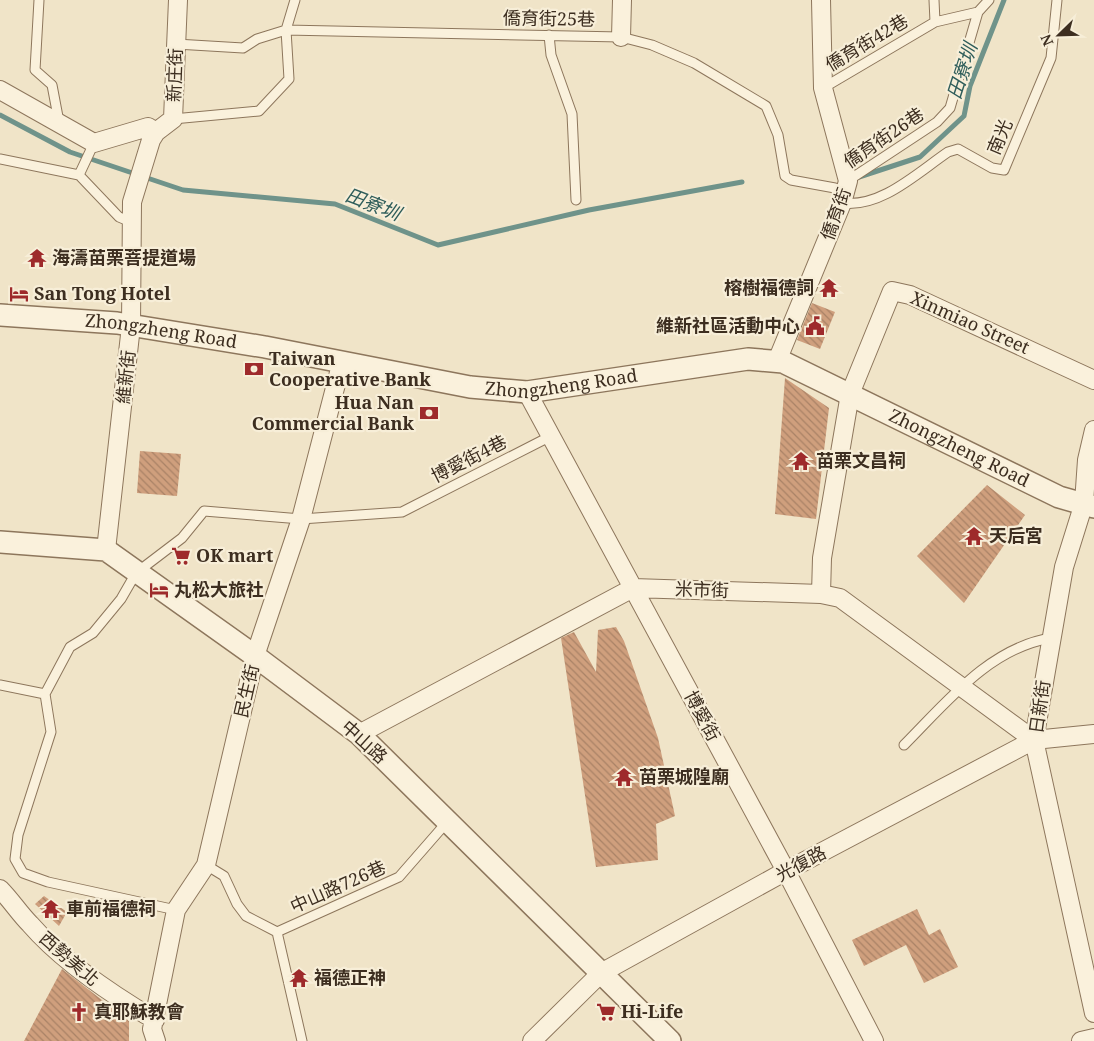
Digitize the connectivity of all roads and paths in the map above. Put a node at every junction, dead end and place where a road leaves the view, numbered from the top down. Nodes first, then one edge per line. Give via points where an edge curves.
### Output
1 (39, 0) edge
2 (178, 0) edge
3 (295, 0) edge
4 (622, 0) edge
5 (821, 0) edge
6 (934, 0) edge
7 (989, 0) edge
8 (1057, 0) edge
9 (978, 12) junction
10 (935, 22) junction
11 (286, 30) junction
12 (549, 35) junction
13 (621, 37) junction
14 (176, 44) junction
15 (823, 88) junction
16 (0, 90) edge
17 (173, 119) junction
18 (60, 122) junction
19 (154, 136) junction
20 (94, 144) junction
21 (0, 159) edge
22 (78, 175) junction
23 (842, 191) junction
24 (576, 200) dead end
25 (131, 222) junction
26 (0, 315) edge
27 (131, 326) junction
28 (342, 361) junction
29 (777, 362) junction
30 (1094, 380) edge
31 (527, 392) junction
32 (850, 394) junction
33 (1094, 430) edge
34 (551, 436) junction
35 (1089, 505) edge
36 (302, 519) junction
37 (0, 542) edge
38 (106, 550) junction
39 (136, 573) junction
40 (632, 588) junction
41 (821, 594) junction
42 (1051, 638) junction
43 (256, 656) junction
44 (0, 685) edge
45 (962, 686) junction
46 (45, 694) junction
47 (359, 734) junction
48 (1094, 734) edge
49 (1034, 740) junction
50 (904, 745) dead end
51 (447, 822) junction
52 (206, 864) junction
53 (786, 871) junction
54 (0, 889) edge
55 (176, 910) junction
56 (277, 932) junction
57 (601, 973) junction
58 (1094, 1013) edge
59 (154, 1020) junction
60 (1094, 1038) edge
61 (156, 1041) edge
62 (302, 1041) edge
63 (532, 1041) edge
64 (670, 1041) edge
65 (874, 1041) edge
66 (1081, 1041) edge

1 - 18 lane via 35,70 52,85
2 - 14 street, 新庄街
3 - 11 lane
4 - 13 street
5 - 15 street, 僑育街
6 - 10 lane, 僑育街42巷
7 - 9 lane, 僑育街26巷
8 - 23 lane, 南光 via 1051,58 1004,170 992,168 958,149 948,152 876,199 852,204
9 - 10 lane
9 - 23 lane, 僑育街26巷 via 950,108 937,122
10 - 15 lane, 僑育街42巷
11 - 12 lane, 僑育街25巷
11 - 14 lane, 僑育街25巷 via 257,39 242,48
11 - 17 lane via 289,79 259,111
12 - 13 lane, 僑育街25巷
12 - 24 lane via 551,54 572,114
13 - 23 lane, 僑育街25巷 via 652,45 694,63 766,106 778,134 785,176
14 - 17 street, 新庄街
15 - 23 street, 僑育街
16 - 18 street
17 - 19 street, 新庄街
18 - 20 street
19 - 20 street via 148,127
19 - 25 street, 維新街 via 132,202
20 - 22 lane
21 - 22 lane
22 - 25 lane via 119,217
23 - 29 street, 僑育街
25 - 27 street, 維新街
26 - 27 street, Zhongzheng Road
27 - 28 street, Zhongzheng Road
27 - 38 street, 維新街
28 - 31 street, Zhongzheng Road via 470,387
28 - 36 street, 民生街
29 - 31 street, Zhongzheng Road via 748,359
29 - 32 street, Zhongzheng Road via 798,368
30 - 32 street, Xinmiao Street via 910,295 892,291
31 - 34 street, 博愛街
32 - 35 street, Zhongzheng Road via 1059,497
32 - 41 street via 822,558
33 - 35 street, 日新街 via 1086,460
34 - 36 lane, 博愛街4巷 via 402,512
34 - 40 street, 博愛街
35 - 42 street, 日新街 via 1064,567
36 - 39 lane via 204,512 182,538
36 - 43 street, 民生街
37 - 38 street
38 - 39 street, 中山路
39 - 43 street, 中山路
39 - 46 lane via 121,599 93,633 70,647
40 - 41 street, 米市街
40 - 47 street, 米市街
40 - 53 street, 博愛街
41 - 45 street, 米市街 via 840,598
42 - 45 lane via 1031,641 1003,655
42 - 49 street, 日新街
43 - 47 street, 中山路
43 - 52 street, 民生街
44 - 46 lane
45 - 49 street, 米市街
45 - 50 lane
46 - 55 lane via 51,732 18,835 15,859 23,873 48,882
47 - 51 street, 中山路
48 - 49 street, 光復路
49 - 53 street, 光復路
49 - 58 street, 日新街
51 - 56 lane, 中山路726巷 via 399,877
51 - 57 street, 中山路
52 - 55 street, 民生街
52 - 56 lane via 224,876 246,916
53 - 57 street, 光復路
53 - 65 street, 博愛街
54 - 59 street, 西勢美北 via 30,924 73,964 106,991
55 - 59 street, 民生街
56 - 62 lane
57 - 63 street, 光復路
57 - 64 street, 中山路
59 - 61 street via 152,1029
60 - 66 street

